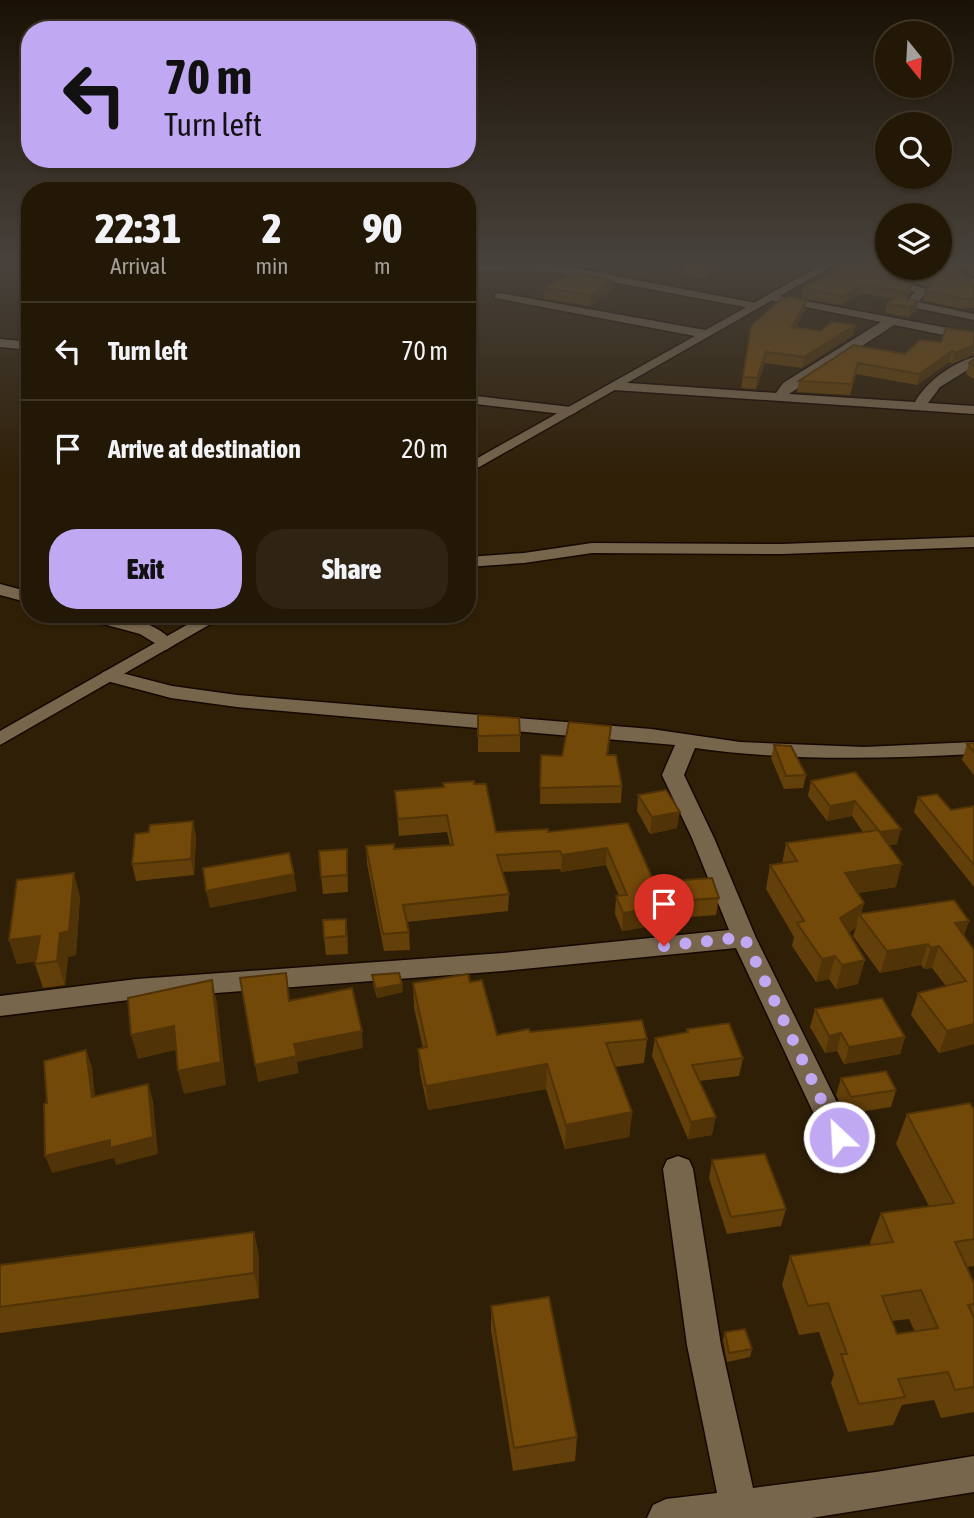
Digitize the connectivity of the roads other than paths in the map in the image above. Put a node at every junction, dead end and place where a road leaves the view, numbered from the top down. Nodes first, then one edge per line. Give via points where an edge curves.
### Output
1 (704, 335) edge
2 (870, 335) edge
3 (0, 343) edge
4 (21, 345) edge
5 (974, 361) edge
6 (614, 386) junction
7 (779, 397) junction
8 (476, 400) edge
9 (920, 406) junction
10 (974, 410) edge
11 (571, 411) junction
12 (476, 465) edge
13 (974, 542) edge
14 (476, 561) edge
15 (0, 589) edge
16 (21, 595) edge
17 (120, 623) edge
18 (203, 623) edge
19 (166, 644) junction
20 (110, 676) junction
21 (0, 739) edge
22 (687, 741) junction
23 (974, 748) edge
24 (744, 937) junction
25 (0, 1006) edge
26 (839, 1137) dead end
27 (678, 1169) dead end
28 (974, 1474) edge
29 (740, 1513) edge
30 (666, 1518) edge

1 - 6 street
2 - 7 street via 788,386
3 - 4 street
5 - 9 street via 937,382
6 - 7 street
6 - 11 street
7 - 9 street
8 - 11 street
9 - 10 street
11 - 12 street
13 - 14 street via 782,549 592,548
15 - 16 street
17 - 19 street via 146,630
18 - 19 street
19 - 20 street
20 - 21 street
20 - 22 street via 171,692 237,701
22 - 23 street via 864,753
22 - 24 street via 673,775
24 - 25 street via 503,962 137,989
24 - 26 street
27 - 29 street via 704,1345
28 - 29 street
29 - 30 street

